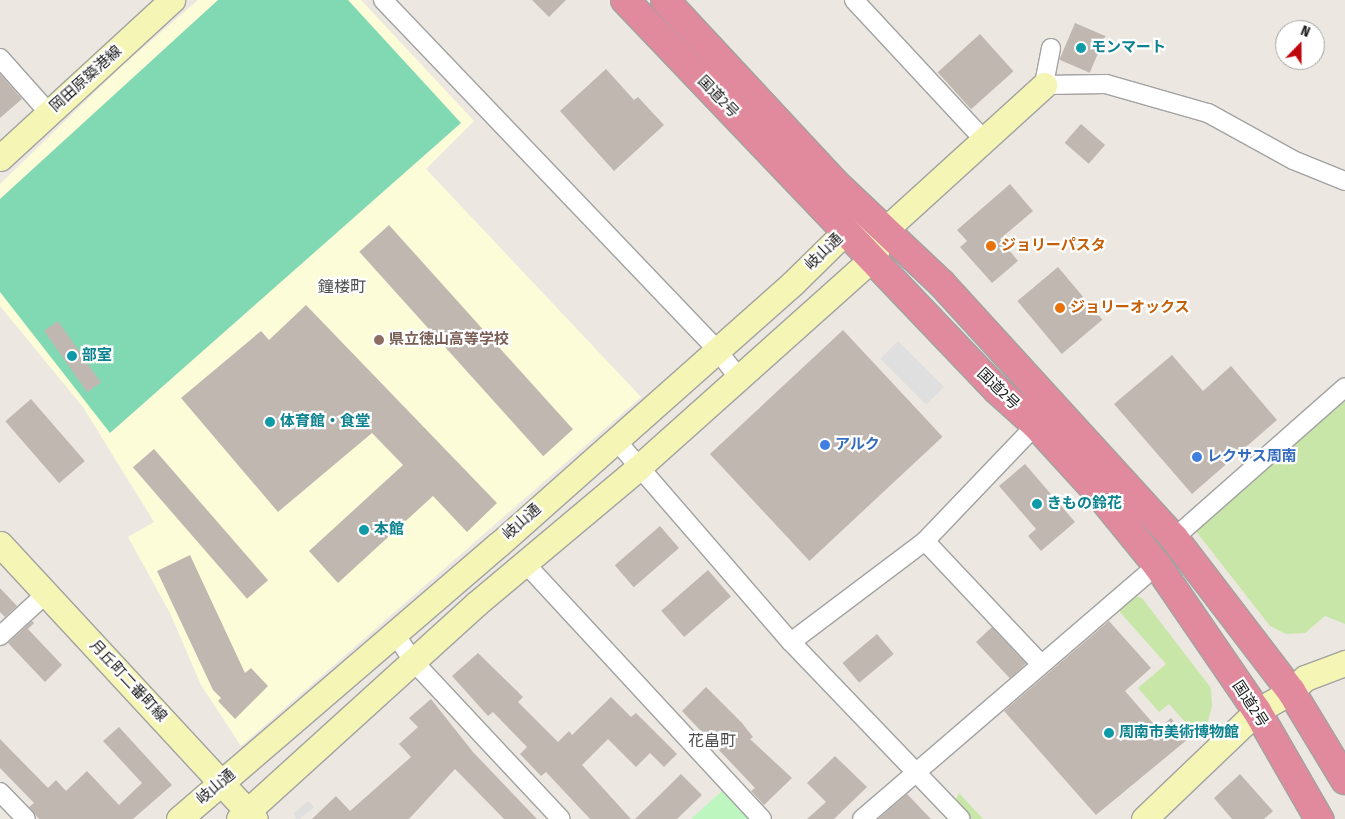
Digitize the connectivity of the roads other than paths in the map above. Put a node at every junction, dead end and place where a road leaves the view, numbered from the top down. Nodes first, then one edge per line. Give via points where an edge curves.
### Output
1 (382, 0) edge
2 (625, 0) edge
3 (665, 0) edge
4 (854, 0) edge
5 (160, 4) edge
6 (1052, 48) dead end
7 (0, 58) edge
8 (1044, 85) junction
9 (48, 112) junction
10 (983, 139) junction
11 (0, 158) edge
12 (1345, 181) edge
13 (886, 229) junction
14 (846, 231) junction
15 (873, 258) junction
16 (717, 350) junction
17 (737, 376) junction
18 (1345, 386) edge
19 (1036, 425) junction
20 (615, 440) junction
21 (639, 467) junction
22 (1174, 538) junction
23 (925, 542) junction
24 (0, 544) edge
25 (524, 562) junction
26 (1157, 565) junction
27 (46, 592) junction
28 (395, 634) junction
29 (0, 636) edge
30 (791, 642) junction
31 (414, 660) junction
32 (1345, 663) edge
33 (1040, 664) junction
34 (1292, 691) junction
35 (1257, 711) junction
36 (913, 773) junction
37 (1345, 780) edge
38 (220, 781) junction
39 (0, 792) edge
40 (247, 817) edge
41 (26, 819) edge
42 (179, 819) edge
43 (560, 819) edge
44 (762, 819) edge
45 (862, 819) edge
46 (961, 819) edge
47 (1144, 819) edge
48 (1319, 819) edge

1 - 16 street
2 - 14 highway, 国道2号
3 - 13 highway, 国道2号 via 835,184
4 - 10 street
5 - 9 street, 岡田原築港線
6 - 8 street
7 - 9 street
8 - 10 street
8 - 12 street via 1106,84 1208,113 1294,160
9 - 11 street, 岡田原築港線
10 - 13 street
13 - 14 street, 岐山通
13 - 15 street, 岐山通
13 - 22 highway, 国道2号 via 942,284
14 - 15 highway, 国道2号
14 - 16 street, 岐山通
15 - 17 street, 岐山通
15 - 19 highway, 国道2号 via 997,390
16 - 17 street
16 - 20 street, 岐山通
17 - 21 street, 岐山通
18 - 22 street
19 - 23 street
19 - 26 highway, 国道2号
20 - 21 street
20 - 28 street, 岐山通
21 - 25 street, 岐山通
21 - 30 street
22 - 34 highway, 国道2号
23 - 30 street
23 - 33 street
24 - 27 street, 月丘町二番町線
25 - 31 street, 岐山通
25 - 44 street
26 - 33 street
26 - 35 highway, 国道2号
27 - 29 street
27 - 38 street, 月丘町二番町線
28 - 31 street
28 - 38 street, 岐山通
30 - 36 street
31 - 40 street, 岐山通
31 - 43 street
32 - 34 street via 1305,678
33 - 36 street
34 - 35 street
34 - 37 highway, 国道2号
35 - 47 street
35 - 48 highway, 国道2号
36 - 45 street
36 - 46 street
38 - 40 street, 月丘町二番町線
38 - 42 street, 岐山通
39 - 41 street

